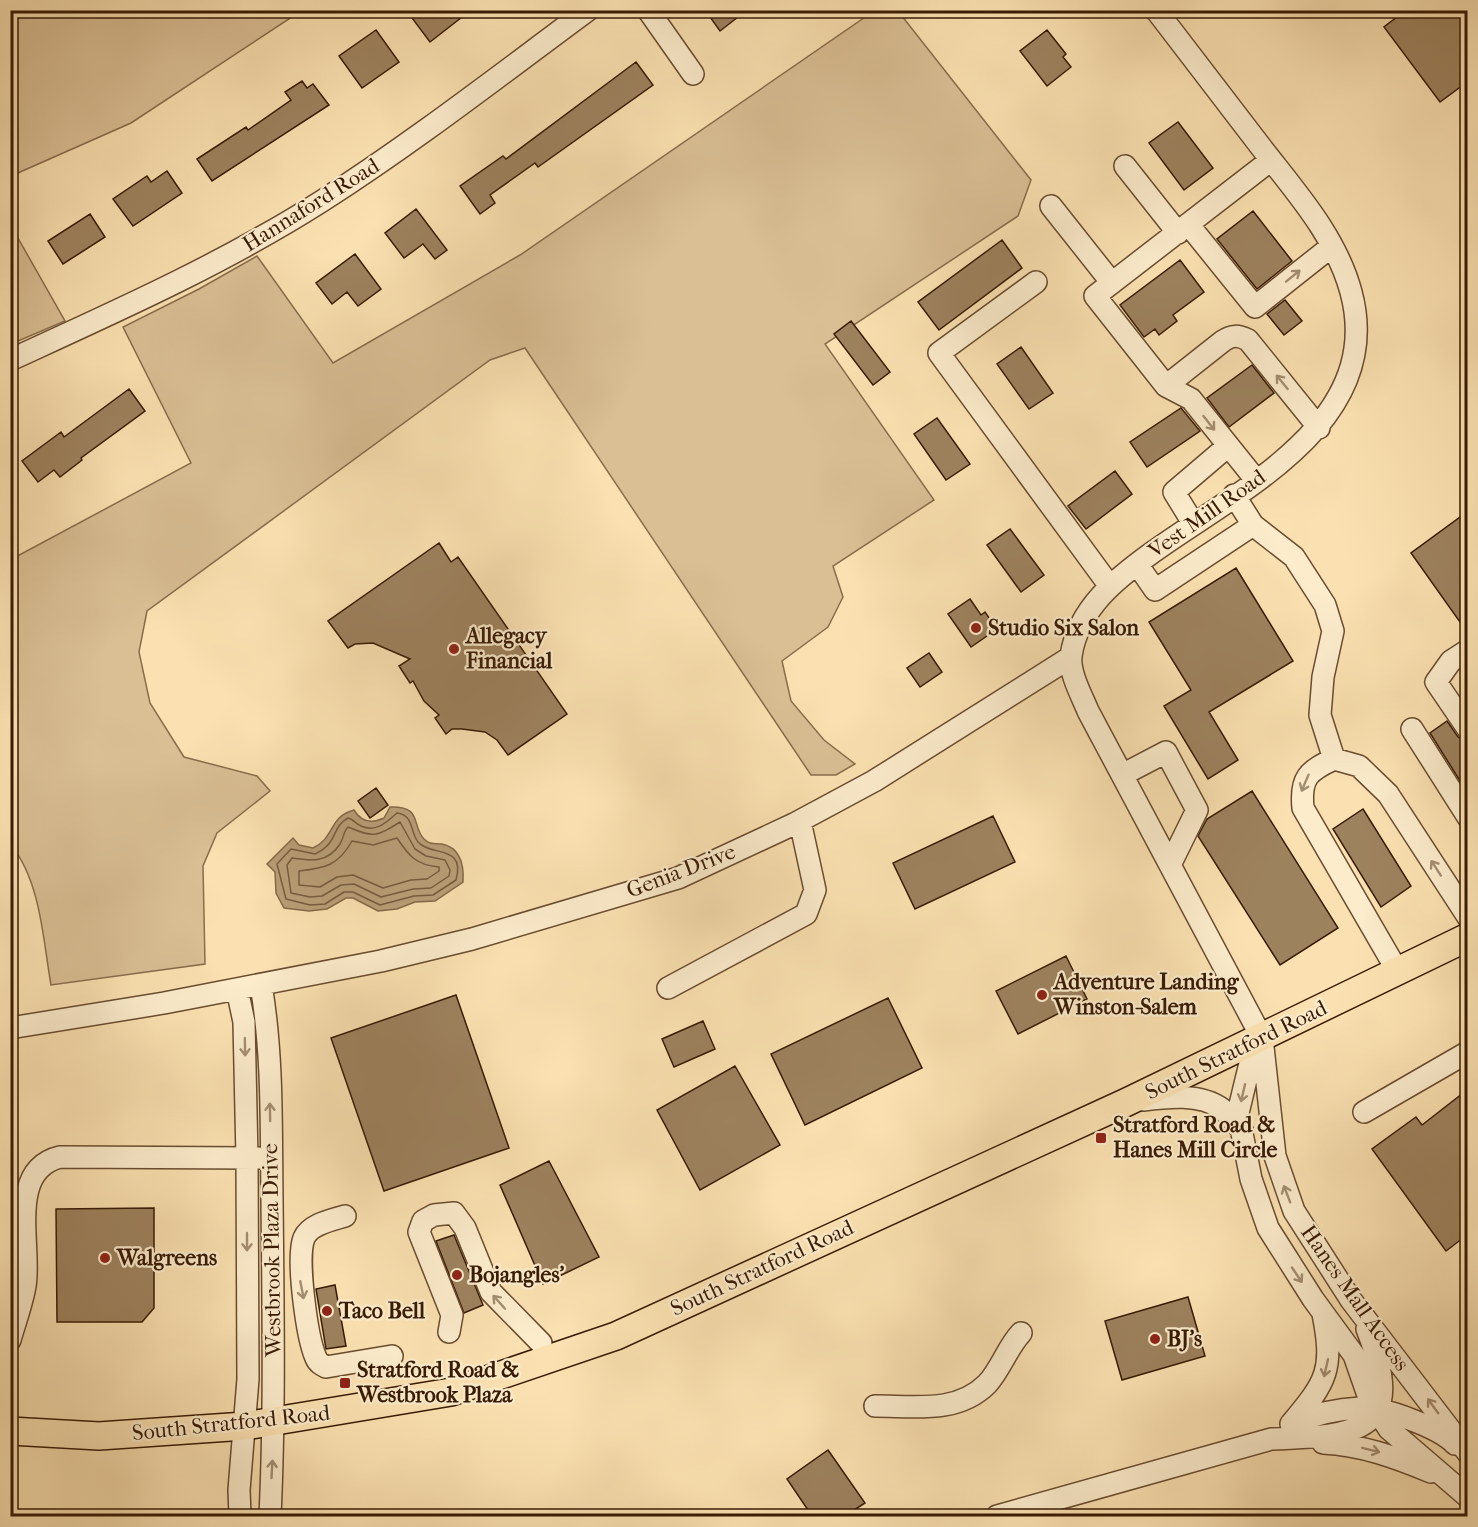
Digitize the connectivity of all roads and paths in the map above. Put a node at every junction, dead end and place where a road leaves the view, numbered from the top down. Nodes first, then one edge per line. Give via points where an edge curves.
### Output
1 (588, 10) edge
2 (648, 10) edge
3 (1156, 10) edge
4 (693, 74) dead end
5 (1271, 160) junction
6 (1125, 166) dead end
7 (1051, 206) dead end
8 (1183, 228) junction
9 (1332, 246) junction
10 (1036, 282) dead end
11 (1112, 283) junction
12 (10, 360) edge
13 (1166, 386) junction
14 (1319, 428) junction
15 (1228, 446) junction
16 (1256, 480) junction
17 (1234, 495) junction
18 (1193, 524) junction
19 (1253, 525) junction
20 (1137, 564) junction
21 (1109, 585) junction
22 (1467, 650) edge
23 (1071, 657) junction
24 (1412, 729) dead end
25 (1467, 729) edge
26 (1334, 759) junction
27 (1122, 775) junction
28 (1467, 817) edge
29 (800, 821) junction
30 (1170, 865) junction
31 (1467, 918) edge
32 (1467, 937) edge
33 (1398, 972) junction
34 (250, 987) junction
35 (668, 988) dead end
36 (10, 1028) edge
37 (1262, 1038) junction
38 (1467, 1052) edge
39 (1127, 1102) junction
40 (1364, 1112) dead end
41 (1242, 1130) junction
42 (247, 1158) junction
43 (271, 1158) junction
44 (345, 1216) dead end
45 (1351, 1300) junction
46 (1322, 1311) junction
47 (449, 1332) dead end
48 (1021, 1333) dead end
49 (10, 1340) edge
50 (541, 1343) dead end
51 (392, 1356) dead end
52 (875, 1406) dead end
53 (1376, 1411) junction
54 (275, 1422) junction
55 (1291, 1424) junction
56 (245, 1426) junction
57 (10, 1431) edge
58 (1271, 1439) junction
59 (1467, 1456) edge
60 (1461, 1490) edge
61 (240, 1516) edge
62 (270, 1516) edge
63 (997, 1516) edge

1 - 12 street, Hannaford Road via 402,147 312,207 191,276
2 - 4 street
3 - 5 street, Vest Mill Road
5 - 8 street
5 - 9 street, Vest Mill Road
6 - 8 street
7 - 11 street
8 -> 9 street via 1255,307
8 - 11 street
9 - 14 street, Vest Mill Road via 1351,292 1355,339 1347,379
10 - 21 street via 939,353
11 - 13 street via 1095,296
14 -> 13 street via 1241,336 1223,341
13 -> 15 street via 1191,399
14 - 16 street, Vest Mill Road
15 - 16 street
15 - 18 street via 1174,492
16 - 17 street, Vest Mill Road
17 - 18 street, Vest Mill Road
17 - 19 street
18 - 20 street, Vest Mill Road
19 - 20 street via 1155,590
19 - 26 street via 1294,557 1325,605 1333,631 1320,715
20 - 21 street, Vest Mill Road
21 - 23 street, Vest Mill Road via 1087,614
22 - 25 street via 1451,661 1436,682
23 - 27 street via 1088,711
23 - 29 street, Genia Drive via 874,781
24 - 28 street
31 -> 26 street via 1388,794 1359,766
26 -> 33 street via 1312,769 1301,789 1303,808
27 - 30 street
27 - 30 street via 1166,752 1197,810
29 - 34 street, Genia Drive via 678,878 472,939
29 - 35 street via 815,890 806,914
30 - 37 street
32 - 33 main road, South Stratford Road
33 - 37 main road, South Stratford Road
34 - 36 street
34 -> 42 street, Westbrook Plaza Drive via 244,1022
43 -> 34 street, Westbrook Plaza Drive via 268,1022
37 - 39 main road, South Stratford Road
37 -> 41 street, Hanes Mall Access via 1252,1055 1238,1113
45 -> 37 street, Hanes Mall Access via 1294,1211 1283,1184 1275,1156
38 - 40 street
39 - 41 street via 1171,1096 1201,1101 1221,1108
39 - 54 main road, South Stratford Road via 616,1336 451,1392
41 -> 46 street, Hanes Mall Access via 1251,1179 1268,1228
42 - 43 street
42 - 49 street via 60,1157 45,1163 34,1176 23,1217 26,1284
42 -> 56 street, Westbrook Plaza Drive
43 - 54 street, Westbrook Plaza Drive
44 -> 51 street via 309,1232 301,1250 300,1280 316,1358 326,1367
45 - 53 street via 1368,1330 1380,1368 1383,1398
59 -> 45 street, Hanes Mall Access
46 - 53 street, Hanes Mall Access via 1354,1355
46 -> 55 street via 1329,1347 1326,1373
50 -> 47 street via 491,1292 465,1228 453,1213 423,1221 419,1232 452,1315
48 - 52 street via 987,1383 971,1396 947,1407
53 - 55 street via 1363,1407
53 - 58 street via 1368,1422 1337,1434
53 - 59 street via 1418,1422 1449,1438
53 - 60 street, Hanes Mall Access via 1389,1429
54 - 56 main road, South Stratford Road
62 -> 54 street, Westbrook Plaza Drive
55 - 58 street
56 - 57 main road, South Stratford Road via 99,1436
56 - 61 street, Westbrook Plaza Drive
58 -> 60 street via 1378,1451
58 - 63 street

